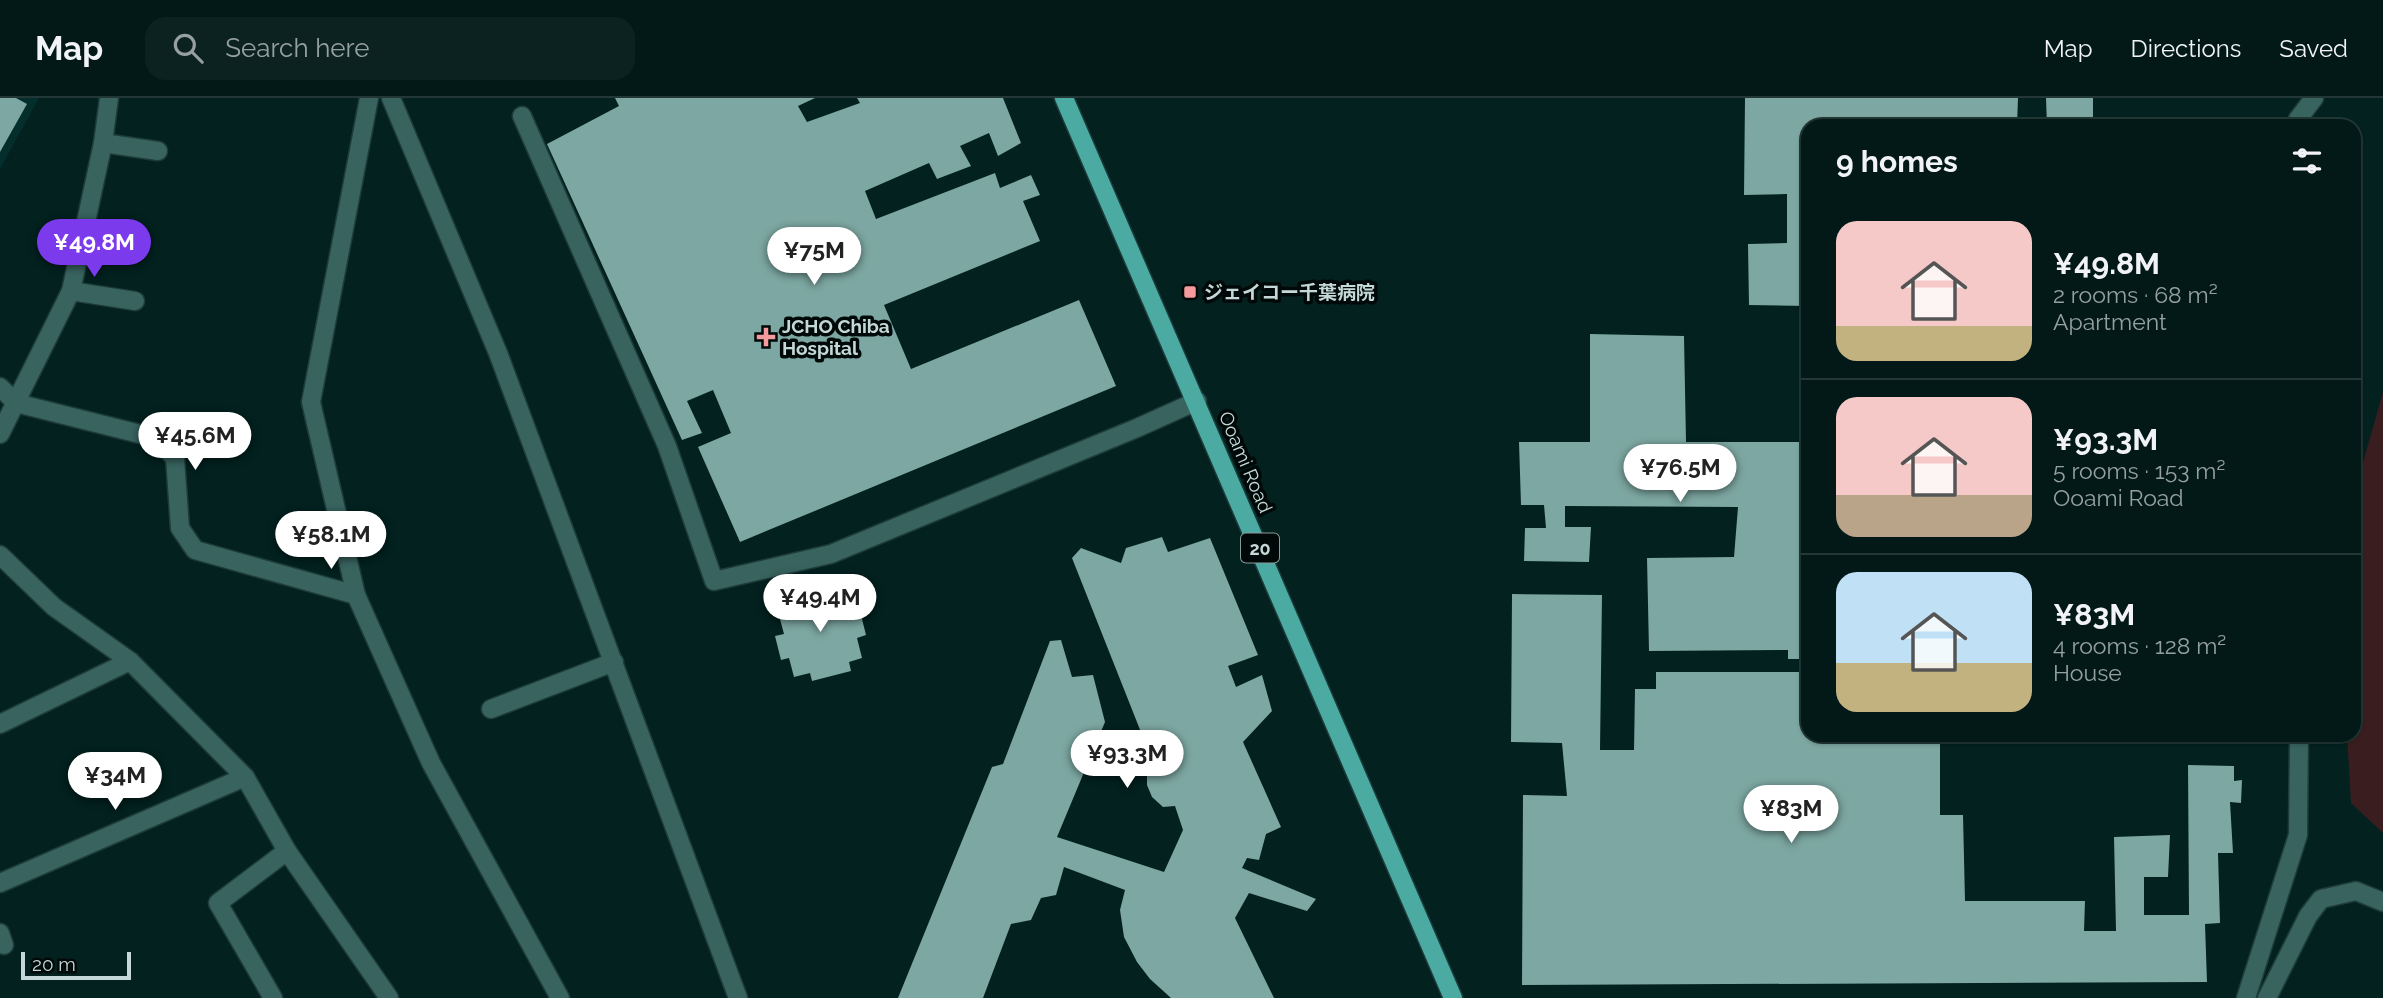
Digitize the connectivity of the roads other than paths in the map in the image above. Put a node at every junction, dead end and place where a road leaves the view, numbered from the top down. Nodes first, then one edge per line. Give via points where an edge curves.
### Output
1 (109, 98) edge
2 (369, 98) edge
3 (391, 98) edge
4 (1064, 98) edge
5 (2314, 98) edge
6 (522, 116) dead end
7 (2298, 119) edge
8 (103, 143) junction
9 (158, 151) dead end
10 (71, 291) junction
11 (135, 301) dead end
12 (0, 387) edge
13 (1197, 401) junction
14 (16, 402) junction
15 (0, 434) edge
16 (0, 555) edge
17 (356, 595) junction
18 (130, 661) junction
19 (614, 662) junction
20 (491, 709) dead end
21 (0, 724) edge
22 (2299, 742) edge
23 (245, 777) junction
24 (287, 851) junction
25 (0, 883) edge
26 (2383, 902) edge
27 (273, 998) edge
28 (389, 998) edge
29 (560, 998) edge
30 (738, 998) edge
31 (1453, 998) edge
32 (2246, 998) edge
33 (2267, 998) edge

1 - 8 street
2 - 17 street via 311,402
3 - 19 street via 498,353
4 - 13 main road, Ooami Road / 20
5 - 7 street
6 - 13 street via 667,446 714,581 831,554
8 - 9 street
8 - 10 street
10 - 11 street
10 - 14 street
12 - 14 street
13 - 31 main road, Ooami Road / 20
14 - 15 street
14 - 17 street via 156,438 175,458 180,528 195,550
16 - 18 street via 54,607
17 - 29 street via 431,763
18 - 21 street
18 - 23 street
19 - 20 street
19 - 30 street
22 - 32 street via 2298,835
23 - 24 street
23 - 25 street
24 - 27 street via 218,903
24 - 28 street
26 - 33 street via 2357,891 2321,899 2308,915

